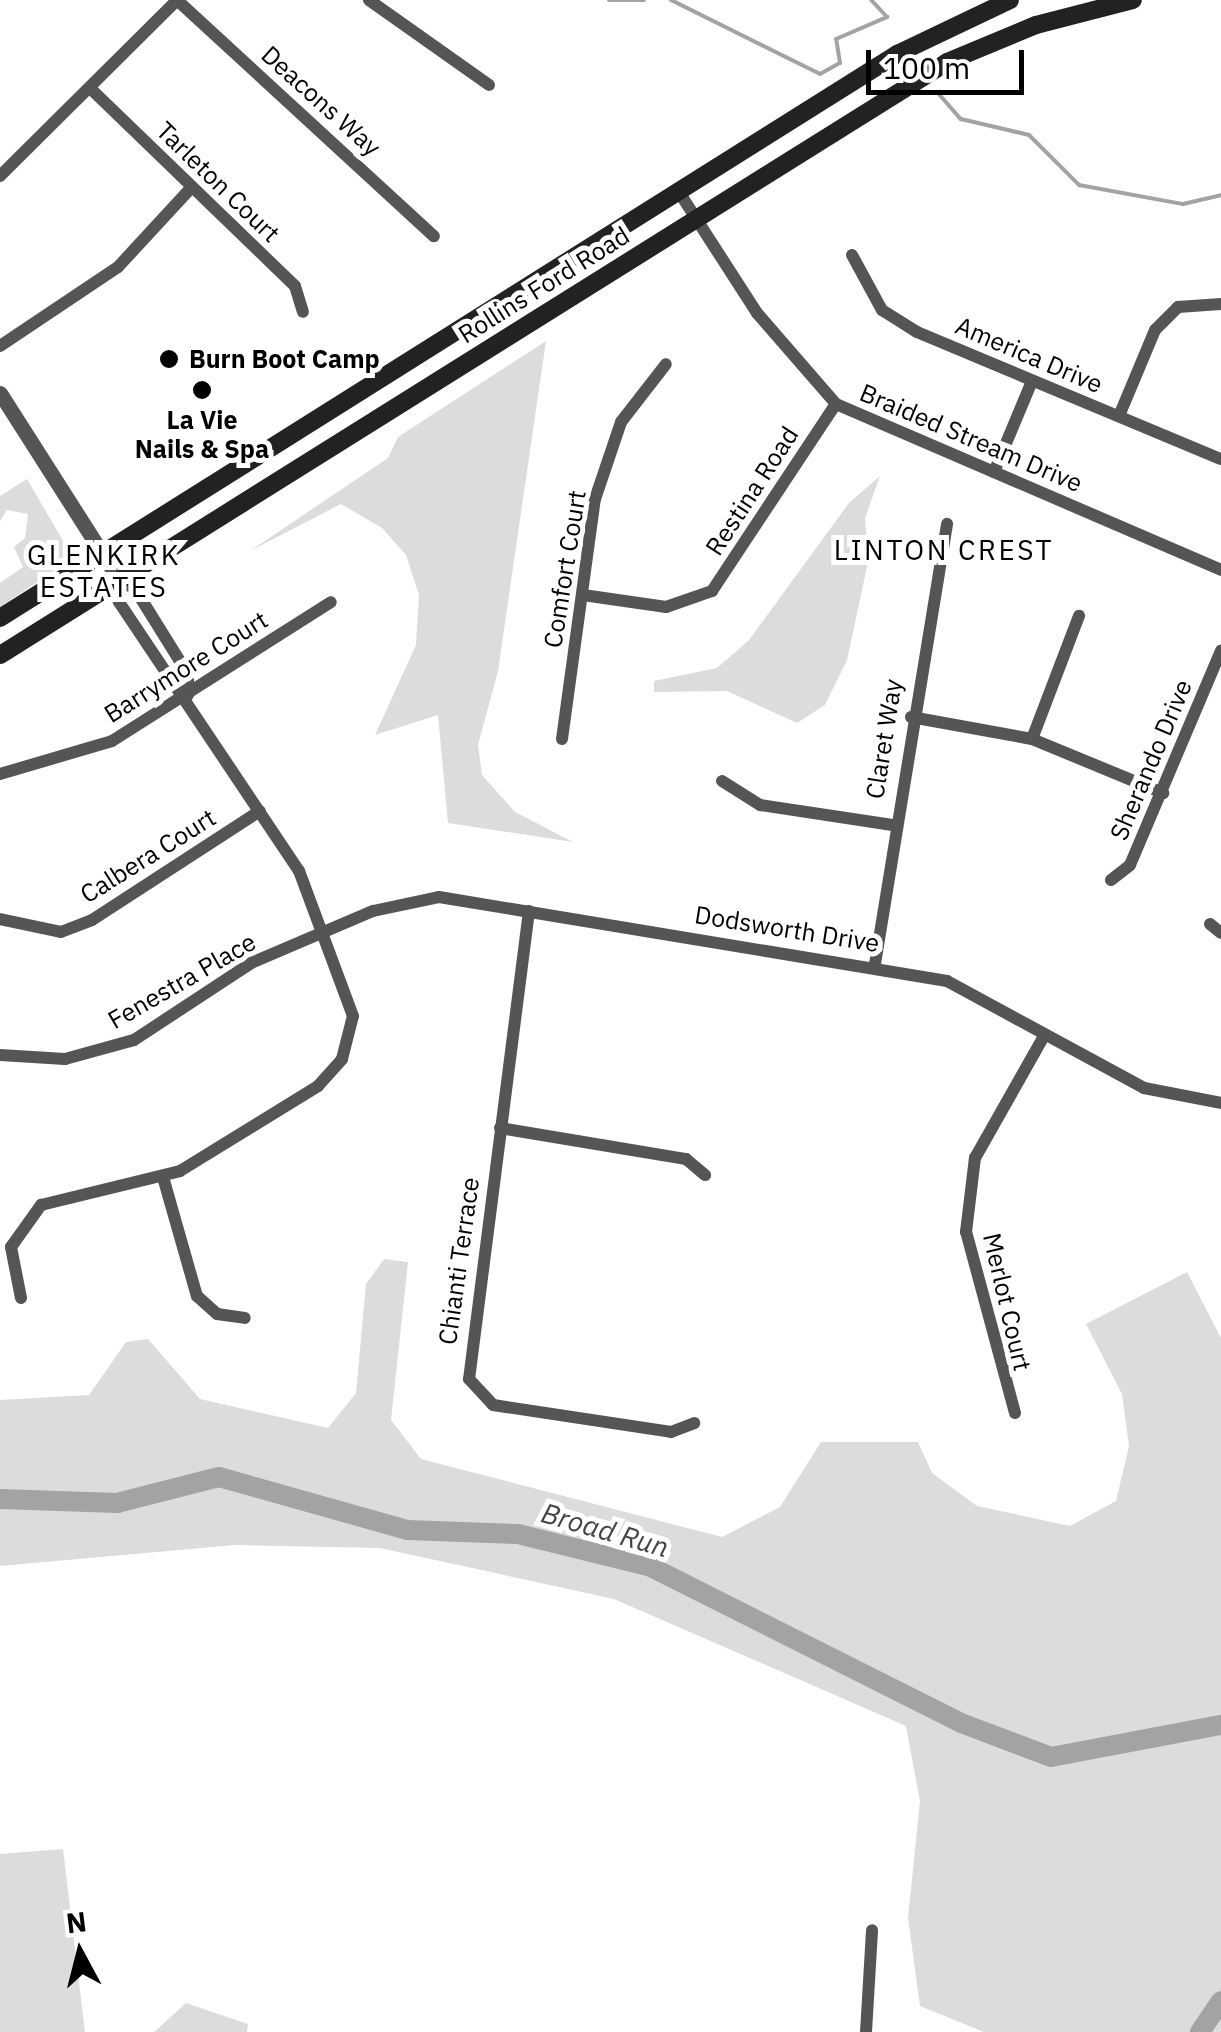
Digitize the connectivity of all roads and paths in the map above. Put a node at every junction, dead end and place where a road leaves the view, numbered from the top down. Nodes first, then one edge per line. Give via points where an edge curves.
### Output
1 (177, 0) edge
2 (369, 0) edge
3 (1010, 0) edge
4 (1134, 0) edge
5 (489, 85) dead end
6 (92, 90) junction
7 (0, 176) edge
8 (190, 189) junction
9 (679, 192) junction
10 (696, 219) junction
11 (434, 236) dead end
12 (852, 254) dead end
13 (1221, 304) edge
14 (304, 312) dead end
15 (0, 346) edge
16 (666, 364) dead end
17 (1032, 381) junction
18 (0, 393) edge
19 (836, 404) junction
20 (1119, 416) junction
21 (1221, 459) edge
22 (994, 472) junction
23 (948, 524) dead end
24 (103, 553) junction
25 (1221, 570) edge
26 (119, 580) junction
27 (583, 595) junction
28 (332, 602) dead end
29 (1079, 616) dead end
30 (0, 618) edge
31 (1221, 650) edge
32 (0, 655) edge
33 (188, 695) junction
34 (910, 717) junction
35 (562, 739) dead end
36 (1032, 739) junction
37 (0, 774) edge
38 (722, 781) dead end
39 (1163, 793) junction
40 (260, 812) junction
41 (893, 824) junction
42 (1111, 880) dead end
43 (529, 912) junction
44 (0, 918) edge
45 (325, 933) junction
46 (875, 964) junction
47 (1043, 1038) junction
48 (0, 1055) edge
49 (1221, 1103) edge
50 (500, 1128) junction
51 (705, 1176) dead end
52 (164, 1177) junction
53 (21, 1298) dead end
54 (244, 1318) dead end
55 (1015, 1413) dead end
56 (694, 1424) dead end
57 (872, 1930) dead end
58 (866, 2032) edge

1 - 6 street
1 - 11 street, Deacons Way
2 - 5 street
3 - 9 main road, Rollins Ford Road via 914,44
4 - 10 main road, Rollins Ford Road via 1019,31 946,62
6 - 7 street
6 - 8 street, Tarleton Court
8 - 14 street, Tarleton Court via 296,286
8 - 15 street via 118,267
9 - 10 street, Braided Stream Drive
9 - 24 main road, Rollins Ford Road
10 - 19 street, Braided Stream Drive via 779,342
10 - 26 main road, Rollins Ford Road
12 - 17 street, America Drive via 882,310
13 - 20 street via 1178,306 1155,330
16 - 27 street, Comfort Court via 621,422 595,498
17 - 20 street, America Drive
17 - 22 street
18 - 24 street
19 - 22 street, Braided Stream Drive
19 - 27 street, Restina Road via 712,590 666,607
20 - 21 street, America Drive
22 - 25 street, Braided Stream Drive
23 - 34 street, Claret Way
24 - 26 street
24 - 30 main road, Rollins Ford Road
26 - 32 main road, Rollins Ford Road
26 - 33 street via 135,588 188,674
26 - 33 street via 118,602 171,685
27 - 35 street, Comfort Court
28 - 33 street, Barrymore Court
29 - 36 street
31 - 39 street, Sherando Drive
33 - 37 street, Barrymore Court via 112,741
33 - 40 street
34 - 36 street
34 - 41 street, Claret Way
36 - 39 street
38 - 41 street via 760,805
39 - 42 street, Sherando Drive via 1130,865
40 - 44 street, Calbera Court via 92,920 61,932
40 - 45 street via 300,871
41 - 46 street, Claret Way
43 - 45 street, Dodsworth Drive via 418,898
43 - 46 street, Dodsworth Drive
43 - 50 street, Chianti Terrace
45 - 48 street, Fenestra Place via 251,963 134,1040 65,1059
45 - 52 street via 353,1016 342,1059 318,1086
46 - 47 street, Dodsworth Drive via 947,980
47 - 49 street, Dodsworth Drive via 1164,1095
47 - 55 street, Merlot Court via 975,1158 966,1232
50 - 51 street via 686,1159
50 - 56 street, Chianti Terrace via 469,1380 493,1406 671,1432
52 - 53 street via 40,1205 11,1247
52 - 54 street via 197,1296 217,1314
57 - 58 street

